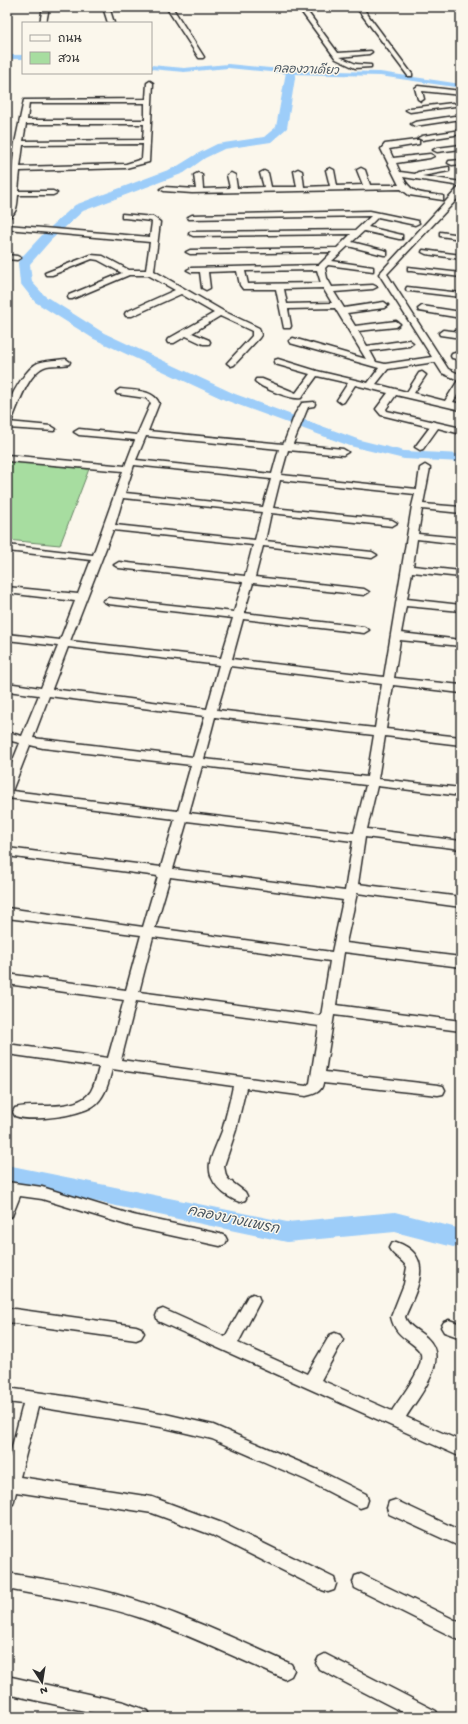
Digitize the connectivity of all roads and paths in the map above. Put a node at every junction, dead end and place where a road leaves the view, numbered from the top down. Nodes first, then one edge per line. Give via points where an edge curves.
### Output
1 (46, 7) edge
2 (106, 7) edge
3 (170, 7) edge
4 (301, 7) edge
5 (359, 7) edge
6 (43, 22) edge
7 (111, 22) edge
8 (369, 52) dead end
9 (336, 55) junction
10 (201, 57) dead end
11 (369, 66) dead end
12 (410, 74) dead end
13 (150, 83) dead end
14 (449, 92) junction
15 (461, 93) edge
16 (421, 99) dead end
17 (148, 101) junction
18 (410, 110) dead end
19 (461, 118) edge
20 (22, 122) junction
21 (147, 122) junction
22 (415, 124) dead end
23 (461, 132) edge
24 (147, 142) junction
25 (19, 143) junction
26 (461, 147) edge
27 (438, 150) dead end
28 (430, 156) dead end
29 (391, 161) junction
30 (461, 162) edge
31 (452, 163) dead end
32 (16, 168) junction
33 (446, 169) dead end
34 (330, 170) dead end
35 (361, 170) dead end
36 (298, 171) dead end
37 (264, 173) dead end
38 (398, 174) junction
39 (198, 175) dead end
40 (231, 175) dead end
41 (413, 176) junction
42 (461, 184) edge
43 (366, 187) junction
44 (402, 187) junction
45 (334, 188) junction
46 (164, 189) dead end
47 (301, 189) junction
48 (234, 190) junction
49 (268, 190) junction
50 (461, 190) edge
51 (200, 191) junction
52 (53, 193) dead end
53 (12, 195) edge
54 (440, 198) dead end
55 (377, 214) junction
56 (7, 216) edge
57 (125, 216) dead end
58 (192, 217) dead end
59 (415, 223) dead end
60 (7, 227) edge
61 (359, 230) junction
62 (193, 234) dead end
63 (443, 234) dead end
64 (399, 237) dead end
65 (461, 237) edge
66 (153, 240) junction
67 (346, 243) junction
68 (338, 250) junction
69 (190, 252) dead end
70 (384, 252) dead end
71 (426, 252) dead end
72 (7, 257) edge
73 (461, 257) edge
74 (17, 258) dead end
75 (324, 264) junction
76 (240, 269) junction
77 (370, 269) dead end
78 (411, 269) dead end
79 (191, 270) dead end
80 (204, 270) junction
81 (49, 272) dead end
82 (150, 272) junction
83 (128, 273) junction
84 (461, 275) edge
85 (280, 287) junction
86 (373, 287) dead end
87 (206, 288) dead end
88 (328, 288) junction
89 (410, 289) dead end
90 (181, 291) junction
91 (461, 295) edge
92 (72, 297) dead end
93 (384, 305) dead end
94 (284, 307) junction
95 (340, 308) junction
96 (422, 309) dead end
97 (129, 314) dead end
98 (220, 314) junction
99 (461, 315) edge
100 (396, 324) dead end
101 (287, 326) dead end
102 (352, 329) junction
103 (186, 333) junction
104 (443, 333) dead end
105 (461, 335) edge
106 (171, 341) dead end
107 (293, 341) dead end
108 (206, 342) dead end
109 (409, 343) dead end
110 (364, 349) junction
111 (436, 359) junction
112 (66, 362) dead end
113 (231, 362) dead end
114 (278, 362) dead end
115 (372, 362) junction
116 (385, 366) junction
117 (315, 373) junction
118 (422, 375) dead end
119 (259, 381) dead end
120 (460, 381) edge
121 (354, 382) junction
122 (370, 386) junction
123 (394, 391) junction
124 (120, 392) dead end
125 (409, 395) junction
126 (341, 400) dead end
127 (311, 404) dead end
128 (447, 404) junction
129 (461, 407) edge
130 (7, 420) edge
131 (7, 425) edge
132 (436, 425) junction
133 (51, 429) dead end
134 (461, 431) edge
135 (79, 432) dead end
136 (142, 435) junction
137 (286, 446) junction
138 (420, 447) dead end
139 (343, 452) dead end
140 (7, 458) edge
141 (130, 466) junction
142 (425, 468) dead end
143 (276, 476) junction
144 (420, 492) junction
145 (121, 495) junction
146 (418, 506) junction
147 (268, 509) junction
148 (461, 510) edge
149 (392, 523) dead end
150 (109, 527) junction
151 (413, 536) junction
152 (461, 541) edge
153 (259, 543) junction
154 (7, 548) edge
155 (372, 555) dead end
156 (97, 558) junction
157 (119, 565) dead end
158 (407, 568) junction
159 (461, 574) edge
160 (249, 578) junction
161 (7, 590) edge
162 (364, 592) dead end
163 (81, 598) junction
164 (108, 601) dead end
165 (401, 602) junction
166 (461, 608) edge
167 (238, 616) junction
168 (364, 630) dead end
169 (396, 636) junction
170 (7, 637) edge
171 (64, 643) junction
172 (461, 643) edge
173 (225, 662) junction
174 (388, 681) junction
175 (7, 687) edge
176 (461, 689) edge
177 (45, 692) junction
178 (211, 713) junction
179 (380, 731) junction
180 (7, 736) edge
181 (26, 741) junction
182 (461, 741) edge
183 (197, 762) junction
184 (372, 782) junction
185 (7, 788) edge
186 (461, 792) edge
187 (7, 794) edge
188 (182, 816) junction
189 (360, 835) junction
190 (461, 845) edge
191 (7, 852) edge
192 (165, 872) junction
193 (351, 892) junction
194 (461, 902) edge
195 (7, 913) edge
196 (148, 932) junction
197 (339, 952) junction
198 (461, 962) edge
199 (7, 979) edge
200 (132, 996) junction
201 (329, 1009) junction
202 (327, 1022) junction
203 (461, 1026) edge
204 (7, 1049) edge
205 (110, 1064) junction
206 (318, 1077) junction
207 (241, 1082) junction
208 (438, 1090) dead end
209 (20, 1112) dead end
210 (11, 1188) edge
211 (240, 1196) dead end
212 (7, 1212) edge
213 (220, 1240) dead end
214 (396, 1248) dead end
215 (253, 1301) dead end
216 (7, 1315) edge
217 (163, 1316) dead end
218 (136, 1333) dead end
219 (335, 1340) dead end
220 (228, 1346) junction
221 (311, 1382) junction
222 (7, 1395) edge
223 (32, 1398) junction
224 (395, 1420) junction
225 (461, 1449) edge
226 (8, 1494) edge
227 (360, 1500) dead end
228 (396, 1508) dead end
229 (461, 1539) edge
230 (7, 1581) edge
231 (361, 1582) dead end
232 (328, 1584) dead end
233 (461, 1632) edge
234 (325, 1663) dead end
235 (285, 1670) dead end
236 (7, 1685) edge
237 (142, 1717) edge
238 (430, 1717) edge

1 - 6 street
2 - 7 street
3 - 10 street
4 - 9 street
5 - 12 street
8 - 9 street
9 - 11 street via 354,66
13 - 17 street
14 - 15 street
14 - 16 street via 418,88
14 - 18 street via 454,108
17 - 20 street via 26,101
17 - 21 street
19 - 22 street
20 - 21 street
20 - 25 street
21 - 24 street
23 - 29 street via 385,148
24 - 25 street
24 - 32 street via 146,160 131,166
25 - 32 street
26 - 27 street
28 - 29 street
29 - 38 street
30 - 31 street
32 - 53 street
33 - 41 street
34 - 45 street
35 - 43 street
36 - 47 street
37 - 49 street
38 - 41 street
38 - 44 street
39 - 51 street
40 - 48 street
41 - 42 street
43 - 44 street
43 - 45 street
44 - 54 street via 412,193
45 - 47 street
46 - 51 street
47 - 49 street
48 - 49 street
48 - 51 street
50 - 111 street via 383,274
52 - 53 street
53 - 56 street via 13,209
55 - 58 street
55 - 59 street
55 - 61 street
57 - 66 street via 155,220 157,223
60 - 66 street
61 - 62 street
61 - 64 street
61 - 67 street
63 - 65 street
66 - 82 street
67 - 68 street
67 - 70 street
68 - 69 street
68 - 75 street
71 - 73 street
72 - 74 street
75 - 76 street
75 - 77 street
75 - 88 street via 323,278
76 - 80 street
76 - 85 street via 246,287
78 - 84 street
79 - 80 street
80 - 87 street
81 - 83 street via 91,257 100,258
82 - 83 street
82 - 90 street
83 - 92 street
85 - 88 street
85 - 94 street
86 - 88 street
88 - 95 street
89 - 91 street
90 - 97 street
90 - 98 street
93 - 95 street
94 - 95 street
94 - 101 street
95 - 102 street
96 - 99 street
98 - 103 street
98 - 113 street via 257,332 255,338
100 - 102 street
102 - 110 street
103 - 106 street
103 - 108 street
104 - 105 street
107 - 115 street
109 - 110 street
110 - 115 street
111 - 116 street
111 - 120 street via 445,371
112 - 130 street via 36,367 20,391
114 - 117 street
115 - 116 street
116 - 122 street
117 - 119 street via 298,396
117 - 121 street
118 - 125 street
120 - 128 street
121 - 122 street
121 - 126 street
122 - 123 street
123 - 125 street
123 - 132 street via 382,411
124 - 136 street via 149,396 156,402
125 - 128 street
127 - 137 street via 305,405
128 - 129 street
131 - 133 street
132 - 134 street
132 - 138 street
135 - 136 street
136 - 137 street
136 - 141 street
137 - 139 street
137 - 143 street
140 - 141 street
141 - 143 street
141 - 145 street
142 - 144 street
143 - 144 street
143 - 147 street
144 - 146 street
145 - 147 street
145 - 150 street
146 - 148 street
146 - 151 street
147 - 149 street
147 - 153 street
150 - 153 street
150 - 156 street
151 - 152 street
151 - 158 street
153 - 155 street
153 - 160 street
154 - 156 street
156 - 163 street
157 - 160 street
158 - 159 street
158 - 165 street
160 - 162 street
160 - 167 street
161 - 163 street
163 - 171 street
164 - 167 street
165 - 166 street
165 - 169 street
167 - 168 street
167 - 173 street
169 - 172 street
169 - 174 street
170 - 171 street
171 - 173 street
171 - 177 street
173 - 174 street
173 - 178 street
174 - 176 street
174 - 179 street
175 - 177 street
177 - 178 street
177 - 181 street
178 - 179 street
178 - 183 street
179 - 182 street
179 - 184 street
180 - 181 street
181 - 183 street
181 - 185 street
183 - 184 street
183 - 188 street
184 - 186 street
184 - 189 street
187 - 188 street
188 - 189 street
188 - 192 street
189 - 190 street
189 - 193 street
191 - 192 street
192 - 193 street
192 - 196 street
193 - 194 street
193 - 197 street
195 - 196 street
196 - 197 street
196 - 200 street
197 - 198 street
197 - 201 street
199 - 200 street
200 - 202 street
200 - 205 street
201 - 202 street
201 - 203 street
202 - 206 street
204 - 205 street
205 - 207 street
205 - 209 street via 92,1100 64,1110
206 - 207 street via 314,1089 306,1091
206 - 208 street
207 - 211 street via 217,1165 224,1185
210 - 212 street
210 - 213 street via 42,1194 132,1221
214 - 224 street via 408,1256 414,1266 411,1284 398,1322 420,1340 429,1356 425,1372
215 - 220 street
216 - 218 street
217 - 220 street
219 - 221 street
220 - 221 street
221 - 224 street
222 - 223 street
223 - 226 street
223 - 227 street via 161,1420 212,1432 304,1472
224 - 225 street
226 - 232 street via 85,1494 152,1506 216,1529
228 - 229 street
230 - 235 street via 114,1602 148,1612
231 - 233 street
234 - 238 street
236 - 237 street

